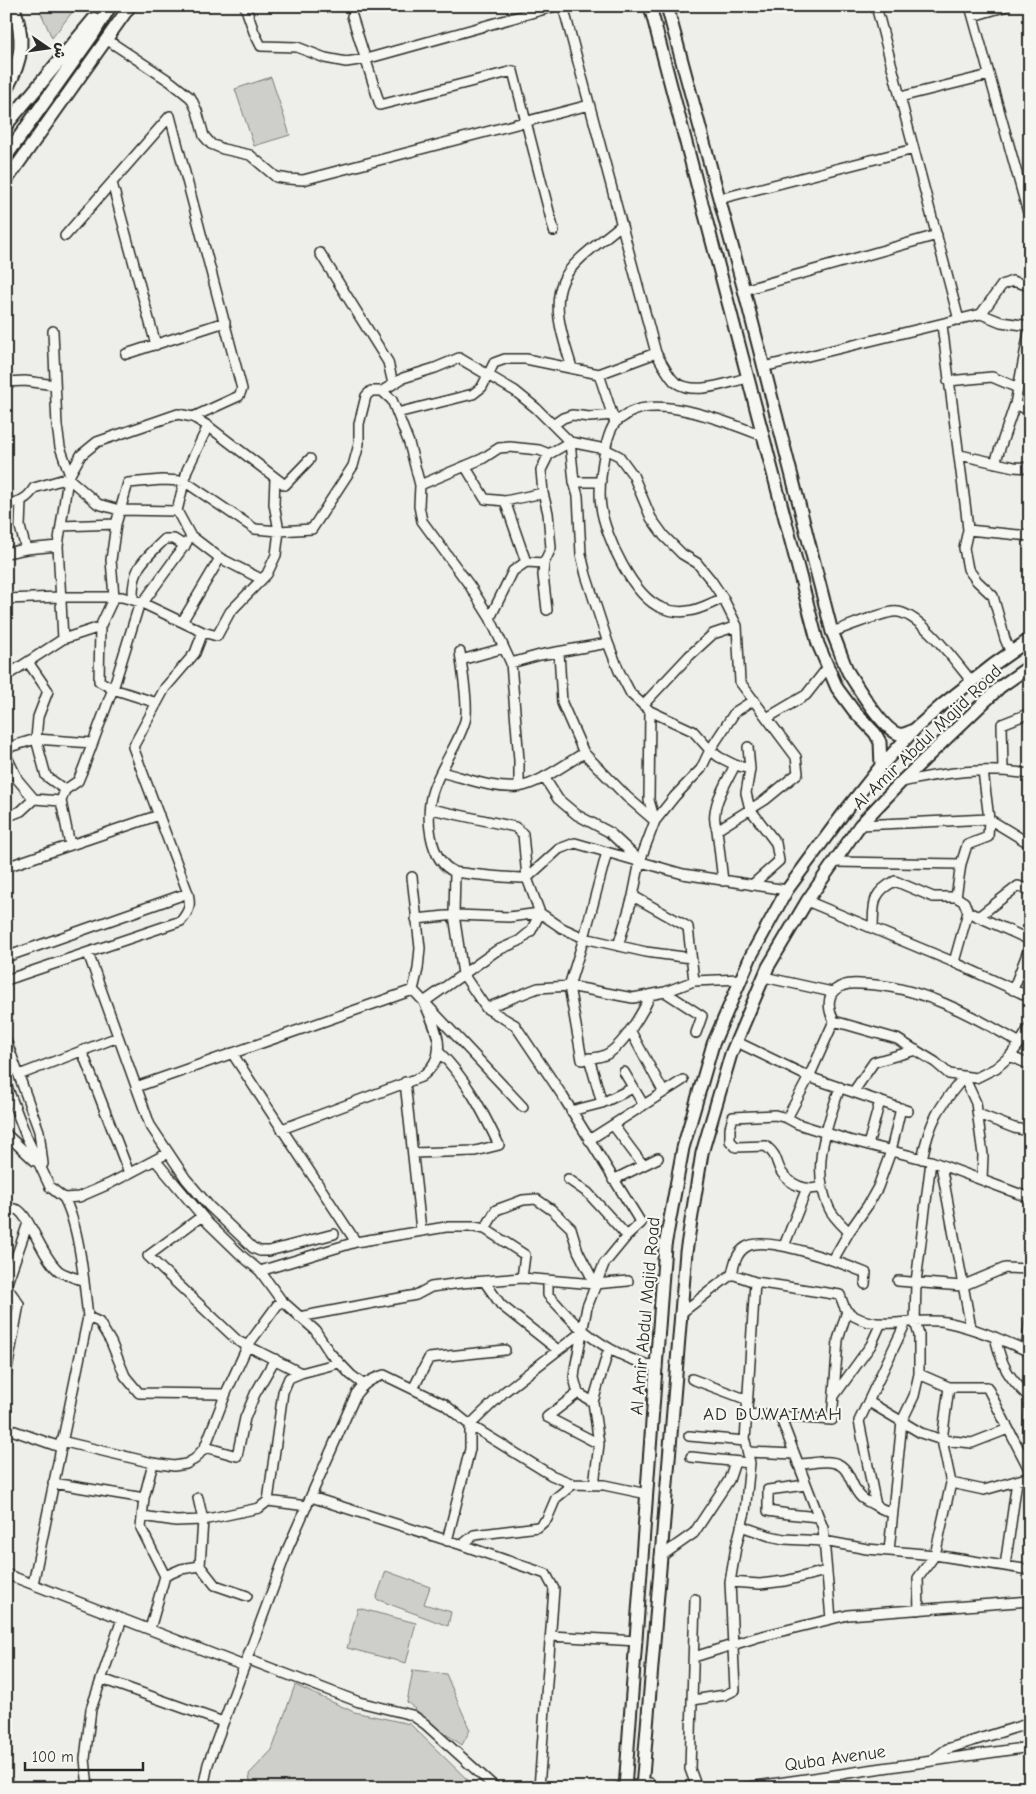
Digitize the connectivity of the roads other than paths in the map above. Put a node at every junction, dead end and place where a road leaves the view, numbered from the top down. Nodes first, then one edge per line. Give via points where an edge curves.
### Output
1 (14, 6) edge
2 (105, 6) edge
3 (110, 6) edge
4 (130, 6) edge
5 (245, 6) edge
6 (556, 6) edge
7 (563, 6) edge
8 (650, 6) edge
9 (682, 6) edge
10 (876, 6) edge
11 (1007, 6) edge
12 (668, 8) edge
13 (972, 11) edge
14 (352, 16) dead end
15 (106, 39) junction
16 (366, 59) junction
17 (667, 70) junction
18 (989, 75) junction
19 (6, 89) edge
20 (900, 98) junction
21 (692, 100) junction
22 (589, 105) junction
23 (525, 121) junction
24 (6, 125) edge
25 (914, 149) junction
26 (6, 156) edge
27 (6, 181) edge
28 (112, 183) junction
29 (719, 198) junction
30 (701, 202) junction
31 (1030, 220) edge
32 (622, 225) junction
33 (554, 231) dead end
34 (936, 234) junction
35 (65, 236) dead end
36 (320, 254) dead end
37 (1030, 286) edge
38 (744, 290) junction
39 (981, 314) junction
40 (959, 320) junction
41 (226, 322) junction
42 (942, 324) junction
43 (1030, 327) edge
44 (54, 331) dead end
45 (156, 344) junction
46 (656, 353) junction
47 (126, 354) dead end
48 (763, 367) junction
49 (572, 368) junction
50 (599, 374) junction
51 (489, 376) junction
52 (747, 378) junction
53 (948, 380) junction
54 (6, 382) edge
55 (56, 384) junction
56 (393, 384) junction
57 (1018, 388) junction
58 (382, 391) junction
59 (1015, 404) junction
60 (1030, 411) edge
61 (397, 413) junction
62 (194, 417) junction
63 (614, 419) junction
64 (553, 425) junction
65 (208, 426) junction
66 (763, 436) junction
67 (570, 442) junction
68 (605, 449) junction
69 (549, 454) junction
70 (960, 455) junction
71 (310, 459) dead end
72 (995, 462) junction
73 (465, 466) junction
74 (1030, 468) edge
75 (69, 477) junction
76 (275, 478) junction
77 (184, 481) junction
78 (574, 482) junction
79 (601, 482) junction
80 (420, 485) junction
81 (542, 493) junction
82 (21, 501) junction
83 (505, 501) junction
84 (6, 504) edge
85 (119, 510) junction
86 (177, 511) junction
87 (116, 524) junction
88 (61, 526) junction
89 (968, 530) junction
90 (279, 531) junction
91 (192, 536) junction
92 (1030, 536) edge
93 (58, 546) junction
94 (185, 546) junction
95 (26, 549) junction
96 (6, 554) edge
97 (220, 558) junction
98 (526, 562) junction
99 (544, 563) junction
100 (261, 579) junction
101 (60, 596) junction
102 (114, 597) junction
103 (723, 598) junction
104 (6, 599) edge
105 (138, 602) junction
106 (547, 610) dead end
107 (490, 618) junction
108 (182, 622) junction
109 (737, 626) junction
110 (100, 627) junction
111 (203, 632) junction
112 (832, 632) junction
113 (63, 639) junction
114 (1030, 639) edge
115 (608, 643) junction
116 (504, 648) junction
117 (558, 652) junction
118 (1011, 653) junction
119 (28, 662) junction
120 (511, 663) junction
121 (1030, 666) edge
122 (828, 667) junction
123 (7, 675) edge
124 (972, 682) junction
125 (113, 689) junction
126 (754, 700) junction
127 (157, 703) junction
128 (643, 705) junction
129 (650, 711) junction
130 (1030, 713) edge
131 (767, 718) junction
132 (916, 728) junction
133 (36, 739) junction
134 (92, 743) junction
135 (748, 747) dead end
136 (6, 748) edge
137 (710, 750) junction
138 (584, 752) junction
139 (6, 755) edge
140 (734, 765) junction
141 (881, 766) junction
142 (750, 769) junction
143 (983, 770) junction
144 (1003, 770) junction
145 (441, 772) junction
146 (1030, 774) edge
147 (544, 777) junction
148 (901, 782) junction
149 (519, 787) junction
150 (65, 790) junction
151 (34, 799) junction
152 (61, 802) junction
153 (431, 809) junction
154 (750, 809) junction
155 (158, 815) junction
156 (6, 817) edge
157 (989, 819) junction
158 (655, 821) junction
159 (860, 825) junction
160 (717, 830) junction
161 (1030, 844) edge
162 (70, 845) junction
163 (606, 852) junction
164 (640, 861) junction
165 (834, 862) junction
166 (961, 864) junction
167 (6, 867) edge
168 (455, 872) junction
169 (412, 876) dead end
170 (527, 878) junction
171 (723, 881) junction
172 (752, 885) junction
173 (787, 890) junction
174 (1030, 890) edge
175 (188, 893) junction
176 (633, 896) junction
177 (956, 897) junction
178 (807, 900) junction
179 (968, 912) junction
180 (540, 913) junction
181 (454, 915) junction
182 (978, 917) junction
183 (416, 919) junction
184 (873, 928) junction
185 (584, 938) junction
186 (1030, 940) edge
187 (618, 946) junction
188 (1030, 946) edge
189 (88, 953) junction
190 (6, 957) edge
191 (690, 958) junction
192 (954, 962) junction
193 (463, 974) junction
194 (764, 977) junction
195 (741, 979) junction
196 (6, 980) edge
197 (694, 981) junction
198 (569, 986) junction
199 (412, 990) junction
200 (1013, 990) junction
201 (666, 992) junction
202 (832, 992) junction
203 (650, 996) junction
204 (1030, 997) edge
205 (424, 1002) junction
206 (486, 1008) junction
207 (834, 1022) junction
208 (1030, 1026) edge
209 (630, 1030) junction
210 (696, 1033) dead end
211 (118, 1037) junction
212 (6, 1040) edge
213 (736, 1042) junction
214 (1020, 1043) junction
215 (916, 1050) junction
216 (82, 1051) junction
217 (438, 1051) junction
218 (232, 1053) junction
219 (1010, 1056) junction
220 (589, 1058) junction
221 (1030, 1065) edge
222 (624, 1072) dead end
223 (19, 1075) junction
224 (809, 1077) junction
225 (964, 1077) junction
226 (683, 1080) dead end
227 (406, 1082) junction
228 (6, 1084) edge
229 (136, 1087) junction
230 (840, 1087) junction
231 (634, 1088) junction
232 (854, 1091) junction
233 (663, 1092) junction
234 (880, 1100) junction
235 (602, 1103) junction
236 (643, 1104) junction
237 (523, 1107) dead end
238 (571, 1111) junction
239 (978, 1114) junction
240 (786, 1118) junction
241 (612, 1124) junction
242 (282, 1129) junction
243 (1030, 1131) edge
244 (825, 1132) junction
245 (6, 1134) edge
246 (589, 1140) junction
247 (868, 1145) junction
248 (891, 1151) junction
249 (168, 1153) junction
250 (413, 1153) junction
251 (658, 1158) dead end
252 (155, 1160) junction
253 (926, 1160) junction
254 (941, 1165) junction
255 (643, 1166) junction
256 (43, 1170) junction
257 (129, 1174) junction
258 (568, 1179) dead end
259 (613, 1180) junction
260 (982, 1180) junction
261 (821, 1186) junction
262 (807, 1188) junction
263 (64, 1198) junction
264 (1030, 1198) edge
265 (6, 1208) edge
266 (202, 1216) junction
267 (28, 1223) junction
268 (485, 1229) junction
269 (422, 1230) junction
270 (849, 1232) junction
271 (334, 1234) dead end
272 (626, 1236) junction
273 (356, 1242) junction
274 (784, 1246) junction
275 (833, 1260) junction
276 (1030, 1269) edge
277 (260, 1271) junction
278 (732, 1274) junction
279 (522, 1278) junction
280 (548, 1280) junction
281 (84, 1281) junction
282 (484, 1281) junction
283 (628, 1281) dead end
284 (898, 1281) dead end
285 (755, 1282) junction
286 (916, 1282) junction
287 (595, 1284) junction
288 (865, 1284) dead end
289 (6, 1286) edge
290 (962, 1286) junction
291 (281, 1300) junction
292 (846, 1311) junction
293 (680, 1314) junction
294 (88, 1317) junction
295 (299, 1317) junction
296 (1030, 1320) edge
297 (911, 1322) junction
298 (881, 1323) junction
299 (971, 1328) junction
300 (583, 1331) junction
301 (995, 1337) junction
302 (248, 1345) junction
303 (609, 1348) junction
304 (505, 1350) dead end
305 (558, 1350) junction
306 (1028, 1351) edge
307 (275, 1360) junction
308 (339, 1363) junction
309 (657, 1367) junction
310 (301, 1373) junction
311 (919, 1374) junction
312 (6, 1375) edge
313 (692, 1379) dead end
314 (363, 1384) junction
315 (949, 1387) junction
316 (413, 1389) junction
317 (578, 1393) junction
318 (225, 1394) junction
319 (834, 1397) junction
320 (1030, 1398) edge
321 (748, 1400) junction
322 (593, 1402) junction
323 (869, 1402) junction
324 (1030, 1406) edge
325 (747, 1414) junction
326 (780, 1416) junction
327 (902, 1421) junction
328 (470, 1425) junction
329 (6, 1428) edge
330 (1008, 1429) junction
331 (1029, 1435) edge
332 (689, 1436) dead end
333 (942, 1440) junction
334 (1014, 1440) junction
335 (745, 1441) junction
336 (61, 1444) junction
337 (599, 1444) junction
338 (205, 1447) junction
339 (748, 1452) junction
340 (794, 1454) junction
341 (691, 1457) dead end
342 (735, 1462) junction
343 (153, 1463) junction
344 (750, 1463) junction
345 (798, 1464) junction
346 (1030, 1471) edge
347 (1030, 1477) edge
348 (1018, 1480) junction
349 (53, 1482) junction
350 (951, 1483) junction
351 (573, 1484) junction
352 (594, 1485) junction
353 (806, 1485) junction
354 (648, 1494) junction
355 (310, 1497) junction
356 (144, 1498) junction
357 (198, 1498) dead end
358 (268, 1501) junction
359 (307, 1506) junction
360 (876, 1506) junction
361 (891, 1513) junction
362 (142, 1516) junction
363 (818, 1517) junction
364 (203, 1520) junction
365 (741, 1526) junction
366 (447, 1540) junction
367 (824, 1541) junction
368 (462, 1545) junction
369 (888, 1551) junction
370 (935, 1555) junction
371 (660, 1557) junction
372 (200, 1566) junction
373 (1005, 1566) junction
374 (1030, 1570) edge
375 (826, 1571) junction
376 (6, 1574) edge
377 (165, 1576) junction
378 (730, 1582) junction
379 (33, 1584) junction
380 (247, 1596) dead end
381 (640, 1596) junction
382 (657, 1597) junction
383 (695, 1599) dead end
384 (1030, 1601) edge
385 (919, 1610) junction
386 (122, 1618) junction
387 (831, 1619) junction
388 (150, 1629) junction
389 (551, 1636) junction
390 (637, 1641) junction
391 (733, 1645) junction
392 (694, 1657) junction
393 (246, 1662) junction
394 (102, 1679) junction
395 (693, 1700) junction
396 (223, 1722) junction
397 (1030, 1722) edge
398 (1030, 1747) edge
399 (932, 1760) junction
400 (646, 1787) edge
401 (88, 1788) edge
402 (203, 1788) edge
403 (496, 1788) edge
404 (539, 1788) edge
405 (619, 1788) edge
406 (625, 1788) edge
407 (697, 1788) edge
408 (743, 1788) edge

1 - 19 highway via 20,24 21,50 16,71
2 - 24 highway
3 - 26 highway
4 - 15 main road
5 - 16 street via 261,46 297,48 346,62
6 - 16 street
7 - 22 street
8 - 17 main road
9 - 12 street
10 - 20 street
11 - 13 street
12 - 21 main road
13 - 18 street
14 - 16 street
15 - 23 street via 191,98 204,136 211,144 223,150 250,155 276,177 303,180
15 - 27 main road
16 - 23 street via 380,105 513,70
17 - 21 main road via 686,113 692,109
17 - 30 main road
18 - 20 street
18 - 31 street
20 - 25 street
21 - 29 main road
22 - 23 street
22 - 32 street
23 - 33 street
25 - 29 street
25 - 34 street
28 - 35 street
28 - 41 street via 170,116
28 - 45 street
29 - 30 main road
29 - 38 main road
30 - 52 main road
32 - 46 street
32 - 49 street via 576,264 563,280 558,315
34 - 38 street
34 - 40 street
36 - 56 street via 388,362
37 - 39 street via 1012,281 1002,285
38 - 48 main road
39 - 40 street
39 - 43 street via 1001,322
40 - 42 street
41 - 45 street
41 - 62 street via 242,389 239,396
42 - 48 street
42 - 53 street
43 - 57 street
44 - 55 street
45 - 47 street
46 - 50 street
46 - 52 street via 674,382 691,388
48 - 112 main road
49 - 50 street
49 - 51 street via 526,359 505,359 494,363
50 - 63 street
51 - 56 street via 459,358
51 - 61 street via 473,394
51 - 64 street via 515,391
52 - 66 main road
53 - 57 street via 992,377
53 - 70 street
54 - 55 street
55 - 75 street via 57,426
56 - 58 street
57 - 59 street
58 - 61 street via 392,400
58 - 90 street via 371,391 366,396 353,466 312,528
59 - 60 street
59 - 72 street
61 - 80 street
62 - 65 street
62 - 75 street via 178,414 97,442 81,455
63 - 64 street via 572,415
63 - 66 street via 656,406 672,407
63 - 68 street
64 - 67 street
65 - 76 street
65 - 77 street via 186,470
66 - 122 main road via 818,644
67 - 68 street
67 - 69 street
67 - 78 street
68 - 79 street
68 - 103 street via 618,456 633,475 651,518 664,536 682,554 697,563
69 - 73 street via 539,450 499,448
69 - 81 street via 540,470
70 - 72 street
70 - 89 street
71 - 76 street via 285,485
72 - 74 street
73 - 80 street
73 - 83 street via 485,498
75 - 82 street via 34,488 29,497
75 - 85 street via 98,504
75 - 88 street
76 - 90 street via 274,504
77 - 85 street via 128,483
77 - 86 street
77 - 90 street via 256,529
78 - 79 street
78 - 115 street via 578,496 581,554
79 - 103 street via 601,507 608,530 621,564 634,584 661,608 682,612 696,611
80 - 107 street via 418,506 422,521
81 - 83 street
81 - 99 street via 548,513 551,548
82 - 84 street
82 - 95 street via 20,527
83 - 98 street
85 - 86 street
85 - 87 street
86 - 91 street
87 - 88 street
87 - 102 street via 111,560
88 - 93 street
89 - 92 street
89 - 118 street via 964,548 968,569 993,596
90 - 100 street via 276,555 268,574
91 - 94 street
91 - 97 street
93 - 95 street
93 - 101 street
94 - 105 street
94 - 105 street via 174,539 165,539 139,565 133,580
95 - 96 street
97 - 100 street
97 - 108 street
98 - 99 street
98 - 107 street via 514,571
99 - 106 street
100 - 111 street via 230,612 217,636
101 - 102 street
101 - 104 street
101 - 113 street
102 - 105 street
102 - 110 street
103 - 109 street
105 - 108 street
105 - 125 street
107 - 116 street
108 - 111 street
109 - 126 street via 740,682
109 - 128 street via 713,634
110 - 113 street
110 - 125 street via 99,681
111 - 127 street via 195,653 165,688
112 - 124 street via 894,612 909,615 931,633
112 - 132 main road via 848,670 884,723 901,735
113 - 119 street
114 - 118 main road, Al Amir Abdul Majid Road
115 - 117 street
115 - 128 street via 631,694
116 - 120 street
116 - 145 street via 460,656 466,720
117 - 120 street
117 - 138 street via 562,703
118 - 124 main road, Al Amir Abdul Majid Road
119 - 123 street
119 - 133 street via 48,691 38,717
120 - 149 street via 520,760
121 - 148 main road, Al Amir Abdul Majid Road via 1000,688
122 - 131 street via 806,695
122 - 141 main road via 837,688 876,733 880,742
124 - 132 main road, Al Amir Abdul Majid Road
125 - 127 street
125 - 134 street
126 - 131 street
126 - 137 street via 735,712
127 - 155 street via 133,747
128 - 129 street
129 - 137 street via 693,731
129 - 158 street via 649,800
130 - 144 street via 1002,724
131 - 154 street via 796,757 798,773
132 - 141 main road, Al Amir Abdul Majid Road
133 - 134 street
133 - 136 street
133 - 150 street via 46,776
134 - 150 street via 78,781
135 - 142 street
137 - 140 street
137 - 158 street via 701,769
138 - 147 street
138 - 158 street via 627,798
139 - 151 street via 18,780
140 - 142 street
140 - 160 street via 716,805 713,822
141 - 173 main road, Al Amir Abdul Majid Road
142 - 154 street via 746,793
143 - 144 street
143 - 148 street
143 - 157 street
144 - 146 street
145 - 149 street via 492,785
145 - 153 street via 433,790
147 - 149 street
147 - 164 street via 558,799 577,815 609,832
148 - 159 main road, Al Amir Abdul Majid Road
150 - 152 street
151 - 152 street
151 - 156 street via 21,811
152 - 162 street
153 - 168 street via 430,829 434,848 442,863
153 - 170 street via 515,828 523,834
154 - 160 street
154 - 172 street via 776,843 779,861
155 - 162 street
155 - 175 street
157 - 159 street
157 - 161 street
157 - 166 street via 988,837 967,845
158 - 164 street
159 - 165 main road, Al Amir Abdul Majid Road
160 - 171 street
162 - 167 street
163 - 164 street
163 - 170 street via 575,843 559,849
163 - 185 street
164 - 171 street via 683,874
164 - 176 street
165 - 166 street
165 - 178 main road, Al Amir Abdul Majid Road
166 - 177 street
168 - 170 street
168 - 181 street
169 - 183 street
170 - 180 street
171 - 172 street
172 - 173 street
173 - 195 main road, Al Amir Abdul Majid Road via 750,956
174 - 182 street via 1018,886
175 - 189 street via 189,912 181,921
175 - 190 street
176 - 187 street
176 - 191 street via 688,928
177 - 179 street via 964,902
177 - 184 street via 933,897 896,881 883,887 874,902
178 - 184 street
178 - 194 main road, Al Amir Abdul Majid Road
179 - 182 street
179 - 192 street
180 - 181 street
180 - 185 street
180 - 193 street via 531,931 519,941 496,950
181 - 183 street
181 - 193 street
182 - 186 street
183 - 199 street via 420,948
184 - 192 street
185 - 187 street
185 - 198 street
187 - 191 street
188 - 200 street
189 - 196 street
189 - 211 street
191 - 197 street
192 - 200 street
193 - 205 street
193 - 206 street
194 - 202 street
194 - 213 main road, Al Amir Abdul Majid Road
195 - 197 street
195 - 309 main road, Al Amir Abdul Majid Road via 713,1044 683,1148 665,1246
197 - 201 street
198 - 203 street via 633,998
198 - 206 street via 538,988
198 - 220 street via 582,1060
199 - 205 street
199 - 218 street
200 - 204 street
201 - 203 street
201 - 210 street via 702,1016
202 - 207 street via 829,1003
202 - 214 street via 839,986 853,983 876,984 923,995
203 - 209 street
205 - 217 street via 435,1027
205 - 237 street
206 - 238 street via 515,1026
207 - 215 street via 897,1039
207 - 224 street
208 - 214 street
209 - 220 street via 607,1055
209 - 233 street
211 - 216 street
211 - 229 street
212 - 223 street
213 - 224 street
213 - 293 main road, Al Amir Abdul Majid Road via 702,1153
214 - 219 street
215 - 225 street via 949,1074
215 - 232 street via 874,1062
216 - 223 street
216 - 257 street
217 - 227 street via 432,1069 422,1077
217 - 250 street via 476,1099 499,1145 475,1151
218 - 229 street
218 - 242 street
219 - 221 street
219 - 225 street via 976,1078
220 - 235 street
222 - 231 street
223 - 256 street via 39,1131
224 - 230 street
224 - 240 street
225 - 239 street
225 - 253 street via 931,1123
226 - 233 street
227 - 242 street
227 - 250 street
228 - 256 street
229 - 249 street via 150,1125
230 - 232 street
230 - 244 street
231 - 235 street
231 - 236 street
232 - 234 street
233 - 236 street
234 - 247 street
234 - 248 street via 905,1110
235 - 238 street
236 - 241 street
238 - 246 street
239 - 243 street
239 - 260 street via 983,1155
240 - 244 street
240 - 262 street via 775,1115 733,1116 730,1141 736,1147 766,1146 775,1153 782,1173 797,1186
241 - 246 street
241 - 255 street
242 - 273 street
244 - 247 street
244 - 261 street via 820,1158
245 - 256 street
246 - 259 street
247 - 248 street
248 - 253 street
248 - 270 street via 878,1187
249 - 252 street
249 - 271 street via 209,1206 253,1248 268,1251
250 - 269 street
251 - 255 street
252 - 257 street
252 - 266 street
253 - 254 street
253 - 286 street
254 - 260 street
254 - 290 street
255 - 259 street
256 - 263 street via 50,1187
257 - 263 street via 79,1197
258 - 272 street via 588,1193
259 - 272 street via 641,1222
260 - 264 street
261 - 262 street
261 - 270 street via 830,1210
262 - 274 street
263 - 281 street via 71,1211
265 - 267 street via 19,1211
266 - 277 street
266 - 302 street via 148,1256 238,1341
267 - 281 street via 58,1270
267 - 289 street
268 - 269 street via 446,1227
268 - 279 street via 525,1255
268 - 287 street via 496,1210 522,1200 536,1199 571,1228 578,1251
269 - 273 street
270 - 275 street
272 - 287 street via 604,1264
273 - 277 street
274 - 275 street
274 - 278 street via 756,1244 746,1247 734,1260
275 - 288 street via 866,1273
276 - 290 street via 1004,1268
277 - 291 street
278 - 285 street
278 - 293 street
279 - 280 street
279 - 282 street
280 - 287 street
280 - 300 street via 548,1295
281 - 294 street
282 - 295 street via 431,1287 416,1295
282 - 305 street via 501,1305
283 - 287 street
284 - 286 street
285 - 292 street via 840,1295
285 - 321 street
286 - 290 street
286 - 297 street
287 - 300 street
289 - 312 street via 19,1304
290 - 299 street
291 - 295 street
291 - 302 street
292 - 298 street via 860,1319
292 - 319 street via 838,1340
293 - 371 main road, Al Amir Abdul Majid Road
294 - 318 street via 99,1322 125,1376 139,1393
294 - 336 street
295 - 308 street via 315,1330
296 - 306 street
297 - 298 street
297 - 299 street via 943,1321
297 - 311 street via 919,1335
297 - 323 street
298 - 319 street via 871,1346
299 - 301 street
300 - 303 street
300 - 305 street
300 - 317 street via 574,1369
301 - 306 street
301 - 320 street via 1001,1360 1012,1380
302 - 307 street
302 - 318 street
303 - 309 street via 640,1363
303 - 322 street
304 - 316 street via 429,1358
305 - 328 street via 504,1392
307 - 310 street
307 - 338 street via 245,1418 237,1456
308 - 310 street
308 - 314 street
309 - 354 main road, Al Amir Abdul Majid Road
310 - 358 street via 290,1378 284,1392
311 - 315 street
311 - 327 street via 914,1396
313 - 321 street
314 - 316 street via 384,1375
314 - 355 street
315 - 330 street via 987,1388
315 - 333 street
316 - 328 street via 444,1404
317 - 322 street
317 - 337 street via 546,1417
318 - 338 street
319 - 326 street via 832,1420
321 - 325 street
322 - 337 street
323 - 327 street
323 - 360 street via 860,1420
324 - 331 street
325 - 326 street
325 - 335 street
326 - 340 street
327 - 333 street via 921,1433
327 - 361 street
328 - 351 street via 551,1475
328 - 366 street via 470,1449
329 - 336 street
330 - 333 street via 972,1443
330 - 334 street
331 - 334 street
332 - 335 street
333 - 350 street
334 - 346 street
335 - 339 street
336 - 343 street
336 - 349 street
337 - 352 street
338 - 343 street via 196,1459 186,1464
339 - 340 street
339 - 344 street
340 - 345 street
341 - 342 street
342 - 344 street
342 - 371 street via 730,1480 694,1533
343 - 356 street
344 - 365 street
345 - 353 street
345 - 360 street via 838,1464 845,1468 862,1498
347 - 348 street
348 - 350 street via 984,1490
348 - 373 street
349 - 356 street
349 - 379 street
350 - 370 street
351 - 352 street
351 - 368 street via 556,1498 547,1519 538,1527 474,1535
352 - 354 street
353 - 363 street
353 - 363 street via 768,1490 768,1511
354 - 381 main road, Al Amir Abdul Majid Road
355 - 359 street
355 - 366 street
356 - 362 street
357 - 364 street
358 - 359 street
358 - 364 street via 259,1508
359 - 393 street
360 - 361 street
361 - 369 street
362 - 364 street via 176,1521
362 - 377 street via 141,1528
363 - 367 street
364 - 372 street
365 - 367 street via 770,1536
365 - 378 street
366 - 368 street
367 - 369 street
367 - 375 street
368 - 389 street via 546,1574 554,1589
369 - 370 street
370 - 373 street
370 - 385 street via 918,1578
371 - 382 main road, Al Amir Abdul Majid Road
372 - 377 street
372 - 380 street via 215,1585
373 - 374 street
375 - 378 street via 768,1583
375 - 387 street
376 - 379 street
377 - 388 street
378 - 391 street
379 - 386 street
381 - 382 main road
381 - 390 main road, Al Amir Abdul Majid Road
382 - 400 main road, Al Amir Abdul Majid Road
383 - 392 street
384 - 385 street
385 - 387 street
386 - 388 street
386 - 394 street
387 - 391 street
388 - 393 street
389 - 390 street
389 - 404 street
390 - 406 main road, Al Amir Abdul Majid Road
391 - 392 street
391 - 395 street via 735,1690 725,1695
392 - 395 street
393 - 396 street
393 - 403 street via 360,1702 412,1715
394 - 396 street
394 - 401 street via 91,1710 86,1759
395 - 407 street via 690,1769
396 - 402 street
397 - 399 street, Quba Avenue via 947,1748
398 - 399 street, Quba Avenue
399 - 408 street, Quba Avenue
400 - 405 street

